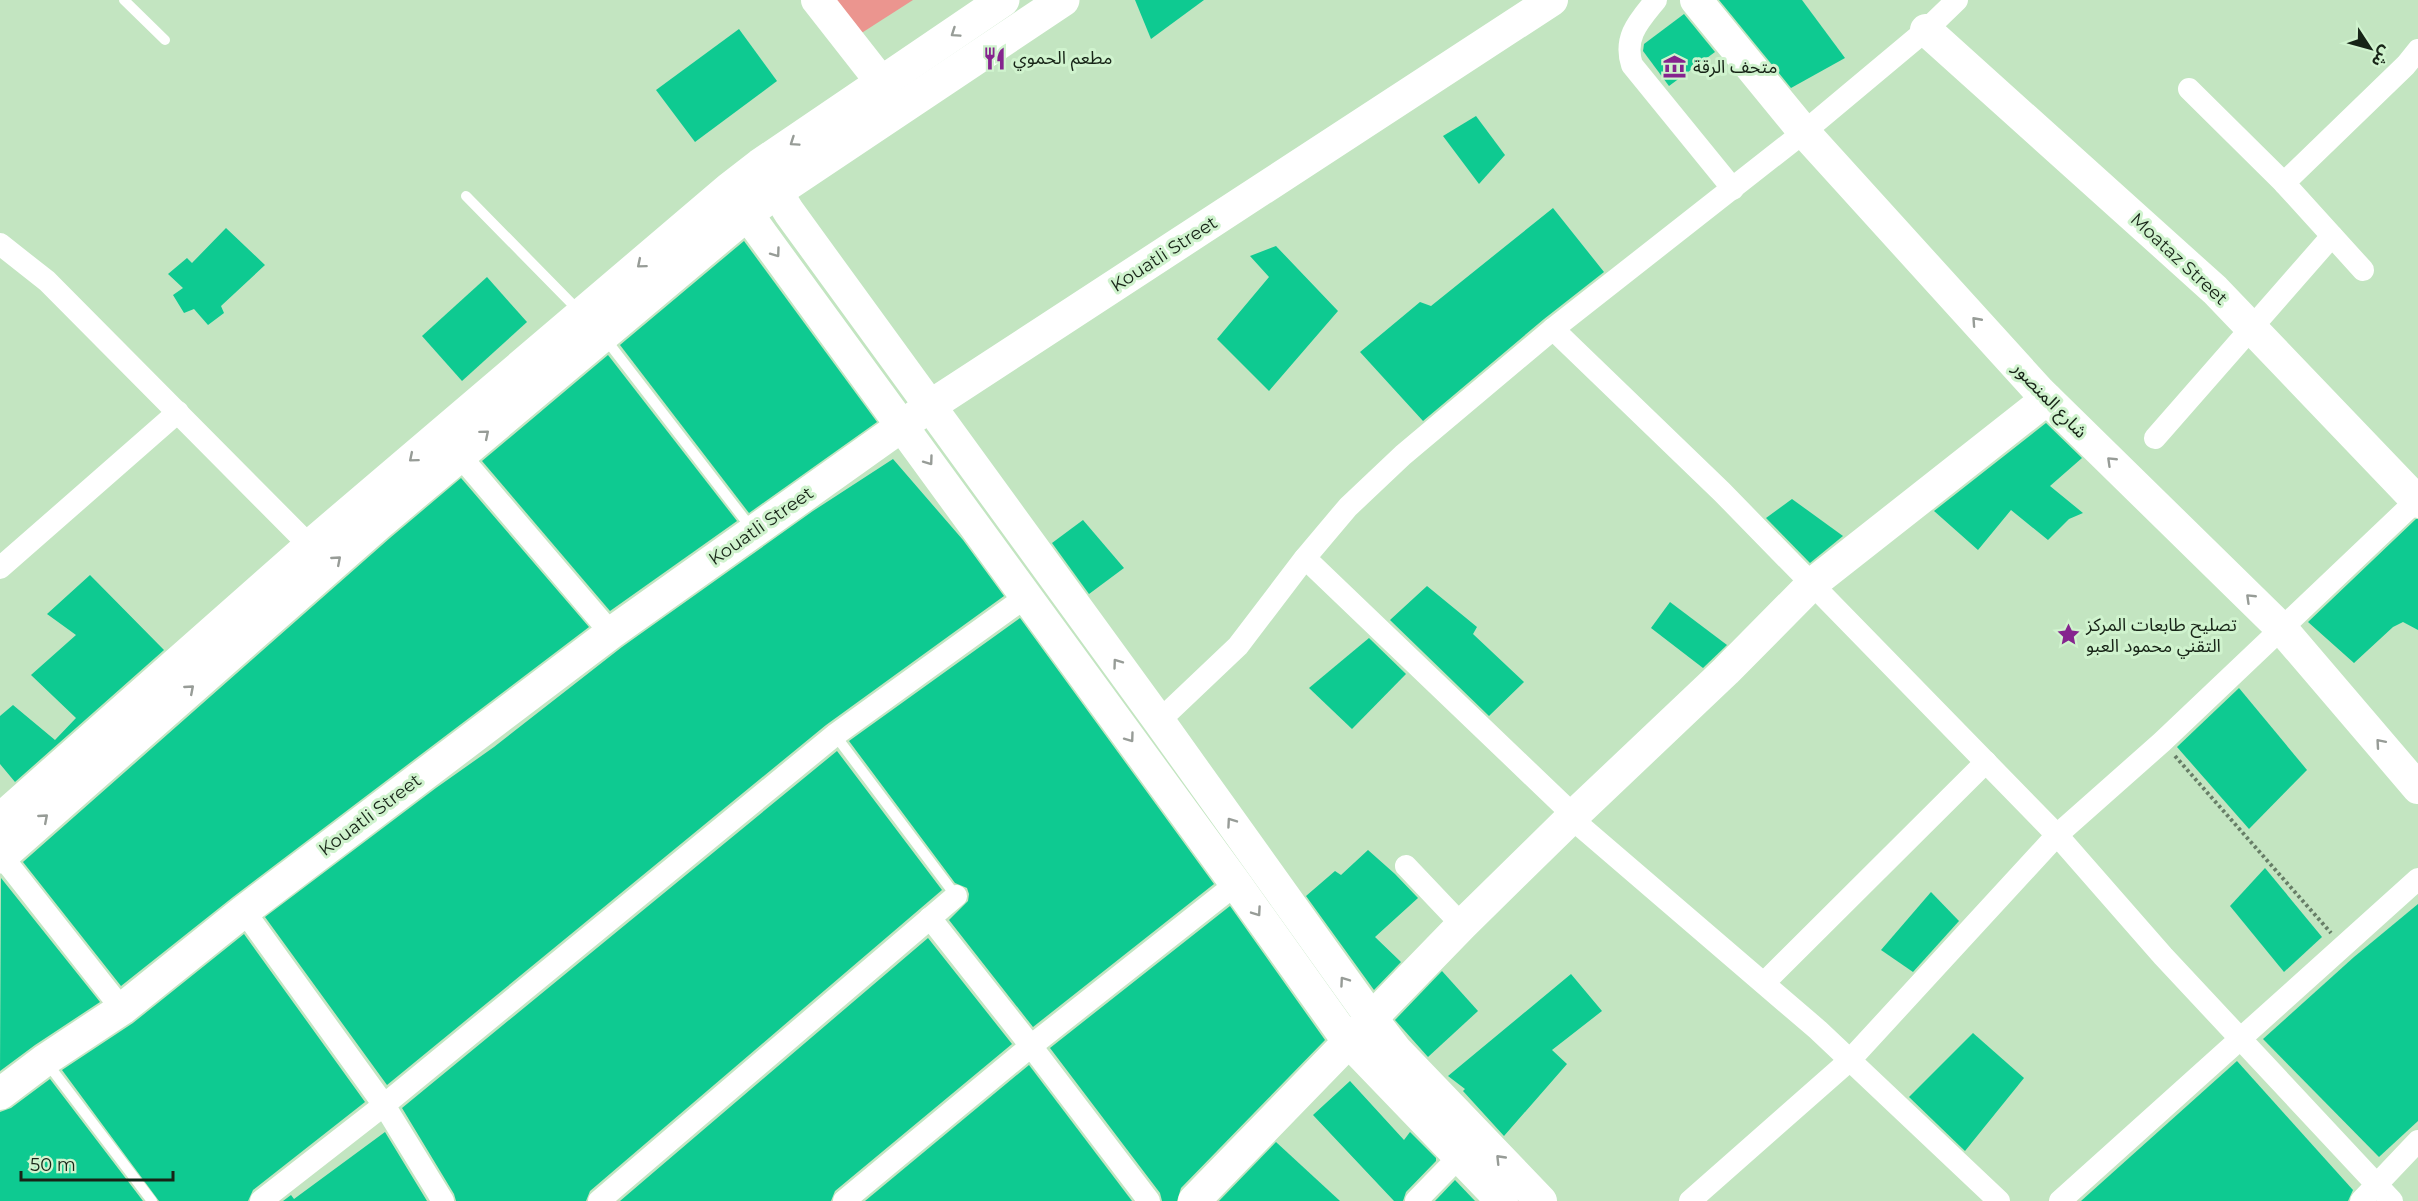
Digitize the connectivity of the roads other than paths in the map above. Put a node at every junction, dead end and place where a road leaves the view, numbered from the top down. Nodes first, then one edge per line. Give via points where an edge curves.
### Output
1 (124, 0) edge
2 (817, 0) edge
3 (1003, 0) edge
4 (1063, 0) edge
5 (1552, 0) edge
6 (1656, 0) edge
7 (1696, 0) edge
8 (1957, 0) edge
9 (1926, 30) junction
10 (165, 40) dead end
11 (2414, 64) edge
12 (882, 84) junction
13 (2189, 89) dead end
14 (1804, 132) junction
15 (768, 178) junction
16 (2284, 183) junction
17 (1733, 189) junction
18 (466, 196) dead end
19 (738, 202) junction
20 (2332, 236) junction
21 (0, 244) edge
22 (2363, 270) dead end
23 (593, 325) junction
24 (2251, 328) junction
25 (1553, 329) junction
26 (2047, 399) junction
27 (930, 406) junction
28 (178, 412) junction
29 (903, 426) junction
30 (2156, 438) dead end
31 (460, 456) junction
32 (2417, 501) edge
33 (754, 531) junction
34 (310, 546) junction
35 (1305, 558) junction
36 (0, 568) edge
37 (1812, 584) junction
38 (1027, 596) junction
39 (2282, 629) junction
40 (611, 633) junction
41 (1159, 721) junction
42 (835, 735) junction
43 (1986, 762) junction
44 (2418, 788) edge
45 (1571, 818) junction
46 (0, 820) edge
47 (2057, 835) junction
48 (0, 855) edge
49 (1406, 866) dead end
50 (2418, 879) edge
51 (1236, 884) junction
52 (956, 896) joint
53 (244, 911) junction
54 (930, 918) junction
55 (1462, 924) junction
56 (1764, 983) junction
57 (122, 1009) junction
58 (1372, 1019) junction
59 (2241, 1040) junction
60 (1348, 1041) junction
61 (1031, 1046) junction
62 (45, 1060) junction
63 (1850, 1060) junction
64 (0, 1094) edge
65 (384, 1105) junction
66 (2418, 1141) edge
67 (1460, 1157) junction
68 (2376, 1184) junction
69 (152, 1201) edge
70 (261, 1201) edge
71 (443, 1201) edge
72 (599, 1201) edge
73 (844, 1201) edge
74 (1149, 1201) edge
75 (1194, 1201) edge
76 (1416, 1201) edge
77 (1502, 1201) edge
78 (1540, 1201) edge
79 (1690, 1201) edge
80 (1999, 1201) edge
81 (2060, 1201) edge
82 (2361, 1201) edge
83 (2392, 1201) edge

1 - 10 lane
2 - 12 street
3 -> 12 main road
4 - 15 main road
5 - 27 street, Kouatli Street
6 - 17 street via 1633,29 1628,46 1632,65
7 - 14 street, شارع المنصور
8 - 9 street
9 - 14 street
9 - 24 street, Moataz Street via 2215,290
11 - 16 street
12 -> 15 main road
13 - 16 street
14 - 17 street
26 -> 14 street, شارع المنصور
15 - 19 main road
15 - 27 street
16 - 20 street
17 - 25 street
18 - 23 lane
19 - 23 main road
19 -> 29 street
20 - 22 street
20 - 24 street
21 - 28 street via 48,281
31 -> 23 main road
23 - 33 lane
23 -> 34 main road
24 - 30 street
24 - 32 street, Moataz Street
25 - 35 street via 1403,455 1348,507
25 - 37 street
26 - 37 street
39 -> 26 street, شارع المنصور
27 - 29 street, Kouatli Street
41 -> 27 street
28 - 34 street
28 - 36 street
29 - 33 street, Kouatli Street
29 -> 38 street
31 - 40 street
48 -> 31 main road
32 - 39 street
33 - 40 street, Kouatli Street
34 - 46 main road
35 - 41 street via 1238,646
35 - 45 street via 1565,807
37 - 43 street
37 - 45 street
38 - 42 street
38 -> 51 street
44 -> 39 street, شارع المنصور
39 - 47 street
40 - 53 street, Kouatli Street
58 -> 41 street
42 - 52 lane
42 - 65 street
43 - 47 street
43 - 56 street
45 - 55 street
45 - 56 street
47 - 59 street
47 - 63 street
48 - 57 street
49 - 55 street
50 - 59 street
51 -> 60 street
51 - 61 street
52 - 54 street
53 - 57 street, Kouatli Street
53 - 65 street
54 - 61 street
54 - 72 street
55 - 58 street
56 - 63 street
57 - 62 street, Kouatli Street
58 - 60 street
78 -> 58 street via 1396,1050
59 - 68 street
59 - 81 street
60 - 67 street
60 - 75 street
61 - 73 street
61 - 74 street
62 - 64 street, Kouatli Street
62 - 69 lane
63 - 79 street
63 - 80 street
65 - 70 street
65 - 71 street
66 - 68 street
67 - 76 street
67 - 77 street
68 - 82 street
68 - 83 street

